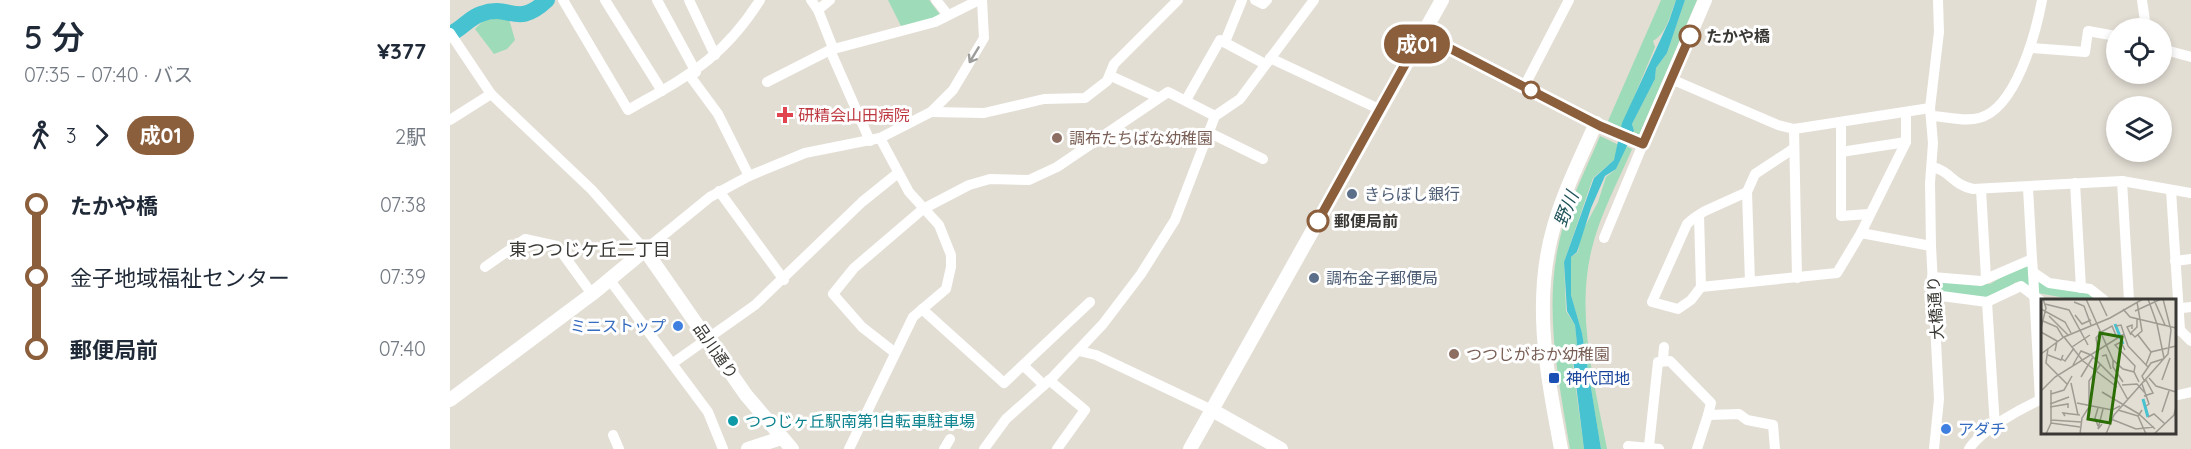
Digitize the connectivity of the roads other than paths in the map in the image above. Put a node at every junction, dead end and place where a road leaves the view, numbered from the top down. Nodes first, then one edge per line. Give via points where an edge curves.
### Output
1 (563, 0) edge
2 (605, 0) edge
3 (657, 0) edge
4 (689, 0) edge
5 (760, 0) edge
6 (811, 0) edge
7 (830, 0) edge
8 (936, 0) edge
9 (981, 0) edge
10 (1242, 0) edge
11 (1255, 0) edge
12 (1267, 0) edge
13 (1314, 0) edge
14 (1442, 0) edge
15 (1569, 0) edge
16 (1705, 0) edge
17 (2043, 0) edge
18 (2142, 0) edge
19 (1940, 1) edge
20 (1171, 2) edge
21 (818, 10) junction
22 (948, 15) junction
23 (2145, 18) edge
24 (1422, 34) junction
25 (2106, 34) edge
26 (451, 35) edge
27 (1226, 42) junction
28 (2031, 48) junction
29 (831, 49) junction
30 (2172, 52) edge
31 (715, 55) junction
32 (2191, 57) edge
33 (1267, 61) junction
34 (693, 74) junction
35 (1110, 76) junction
36 (1671, 79) junction
37 (767, 82) dead end
38 (1524, 87) junction
39 (662, 91) junction
40 (491, 94) junction
41 (1157, 97) junction
42 (1186, 100) junction
43 (1381, 110) junction
44 (931, 112) junction
45 (1906, 112) junction
46 (1932, 112) junction
47 (1215, 116) junction
48 (450, 120) edge
49 (1841, 123) junction
50 (1598, 125) junction
51 (1794, 129) junction
52 (1208, 132) junction
53 (875, 140) junction
54 (1906, 142) junction
55 (1643, 144) junction
56 (1794, 149) junction
57 (1841, 152) junction
58 (1263, 159) dead end
59 (1932, 167) junction
60 (898, 173) junction
61 (749, 176) junction
62 (2122, 181) junction
63 (2076, 183) junction
64 (2028, 188) junction
65 (1981, 189) junction
66 (2171, 190) junction
67 (719, 191) junction
68 (1748, 192) junction
69 (2191, 193) edge
70 (923, 209) junction
71 (1869, 214) junction
72 (1699, 215) junction
73 (1861, 234) junction
74 (1604, 238) dead end
75 (1931, 246) junction
76 (645, 250) junction
77 (2032, 259) junction
78 (2191, 259) edge
79 (2175, 261) junction
80 (485, 267) dead end
81 (2033, 272) junction
82 (1932, 277) junction
83 (1797, 278) junction
84 (1986, 278) junction
85 (609, 279) junction
86 (784, 280) junction
87 (1750, 282) junction
88 (1701, 287) junction
89 (2081, 288) junction
90 (592, 294) junction
91 (1934, 295) junction
92 (2103, 299) edge
93 (2129, 299) edge
94 (2176, 299) edge
95 (2038, 300) edge
96 (1090, 302) dead end
97 (1987, 302) junction
98 (2191, 307) edge
99 (922, 309) junction
100 (2176, 309) edge
101 (2177, 330) edge
102 (708, 339) junction
103 (2191, 341) edge
104 (1664, 347) dead end
105 (1079, 351) junction
106 (894, 352) junction
107 (1663, 359) junction
108 (673, 363) junction
109 (1024, 366) junction
110 (1047, 383) junction
111 (2191, 392) edge
112 (2176, 396) edge
113 (450, 400) edge
114 (2041, 400) edge
115 (1212, 410) junction
116 (1707, 415) junction
117 (1995, 427) junction
118 (613, 435) dead end
119 (781, 438) junction
120 (1628, 446) dead end
121 (1654, 448) edge
122 (619, 449) edge
123 (723, 449) edge
124 (750, 449) edge
125 (792, 449) edge
126 (849, 449) edge
127 (984, 449) edge
128 (1057, 449) edge
129 (1190, 449) edge
130 (1281, 449) edge
131 (1561, 449) edge
132 (1697, 449) edge
133 (1775, 449) edge
134 (1934, 449) edge
135 (1969, 449) edge

1 - 39 street via 628,110
2 - 39 street
3 - 34 street
4 - 31 street
5 - 31 street via 737,35
6 - 21 street
7 - 21 street
8 - 22 street
9 - 22 street
9 -> 44 street via 984,38 953,90
10 - 27 street
11 - 12 street via 1263,4
13 - 33 street
14 - 24 street
15 - 38 street
16 - 36 street
17 - 28 street
18 - 23 street
19 - 46 street, 大橋通り
20 - 35 street via 1114,64
21 - 29 street
22 - 29 street via 935,22
24 - 38 street
24 - 43 street
25 - 28 street via 2088,31 2085,52
26 - 40 street
27 - 33 street
27 - 42 street via 1220,40
28 - 46 street via 2013,86 1988,113 1978,119
29 - 37 street
29 - 53 street
30 - 32 street
31 - 34 street
33 - 43 street
33 - 47 street via 1240,99
34 - 39 street
34 - 61 street
35 - 41 street
35 - 44 street via 1078,100 1044,99 984,113
36 - 51 street
36 - 55 street
38 - 50 street
40 - 48 street
40 - 76 street via 592,189
41 - 42 street via 1168,92
41 - 70 street via 1057,167 1029,180 990,179 969,185
42 - 47 street
43 - 115 street
44 - 53 street
45 - 46 street
45 - 49 street
45 - 54 street
46 - 59 street, 大橋通り
47 - 52 street
49 - 51 street
49 - 57 street
50 - 55 street
50 - 131 street via 1556,219 1543,281 1542,333
51 - 56 street
52 - 58 street
52 - 105 street via 1190,186 1162,243
53 - 60 street
53 - 61 street via 805,153
54 - 57 street
54 - 71 street
55 - 74 street
56 - 68 street via 1755,174
56 - 83 street
57 - 71 street via 1841,216
59 - 65 street via 1946,173 1959,186
59 - 75 street, 大橋通り
60 - 70 street
60 - 86 street via 862,202
61 - 67 street
62 - 63 street
62 - 66 street
62 - 93 street
63 - 64 street
63 - 89 street
64 - 65 street
64 - 77 street
65 - 84 street
66 - 69 street
66 - 79 street
67 - 76 street
67 - 86 street
68 - 72 street
68 - 87 street
70 - 99 street via 939,225 951,255 951,267 946,289
70 - 106 street via 854,268 833,294 862,327
71 - 73 street
72 - 88 street
72 - 88 street via 1683,229 1652,302 1678,309
73 - 75 street
73 - 83 street via 1837,273
75 - 82 street, 大橋通り
76 - 85 street
76 - 102 street, 品川通り
77 - 81 street
77 - 84 street
78 - 79 street
79 - 94 street
80 - 90 street via 525,239 558,246
81 - 89 street via 2049,283
81 - 95 street
82 - 84 street via 1981,281
82 - 91 street, 大橋通り
83 - 87 street
85 - 90 street
85 - 108 street
86 - 102 street
87 - 88 street
89 - 92 street via 2090,289
90 - 113 street
91 - 97 street
91 - 134 street, 大橋通り via 1939,399
95 - 97 street via 2021,286
95 - 114 street
96 - 109 street
97 - 117 street
98 - 100 street
99 - 106 street via 913,317
99 - 109 street via 1004,383
100 - 101 street
101 - 103 street
102 - 108 street
102 - 119 street, 品川通り
104 - 107 street
105 - 110 street
105 - 115 street via 1096,355
106 - 126 street
107 - 116 street via 1670,361 1711,403
107 - 121 street via 1658,362
108 - 123 street via 708,412
109 - 110 street
110 - 127 street via 1006,419
110 - 128 street via 1085,410
111 - 112 street
114 - 117 street
115 - 129 street
115 - 130 street
116 - 132 street
116 - 133 street via 1739,414 1747,420 1773,425
117 - 135 street
118 - 122 street
119 - 124 street
119 - 125 street, 品川通り
120 - 121 street

